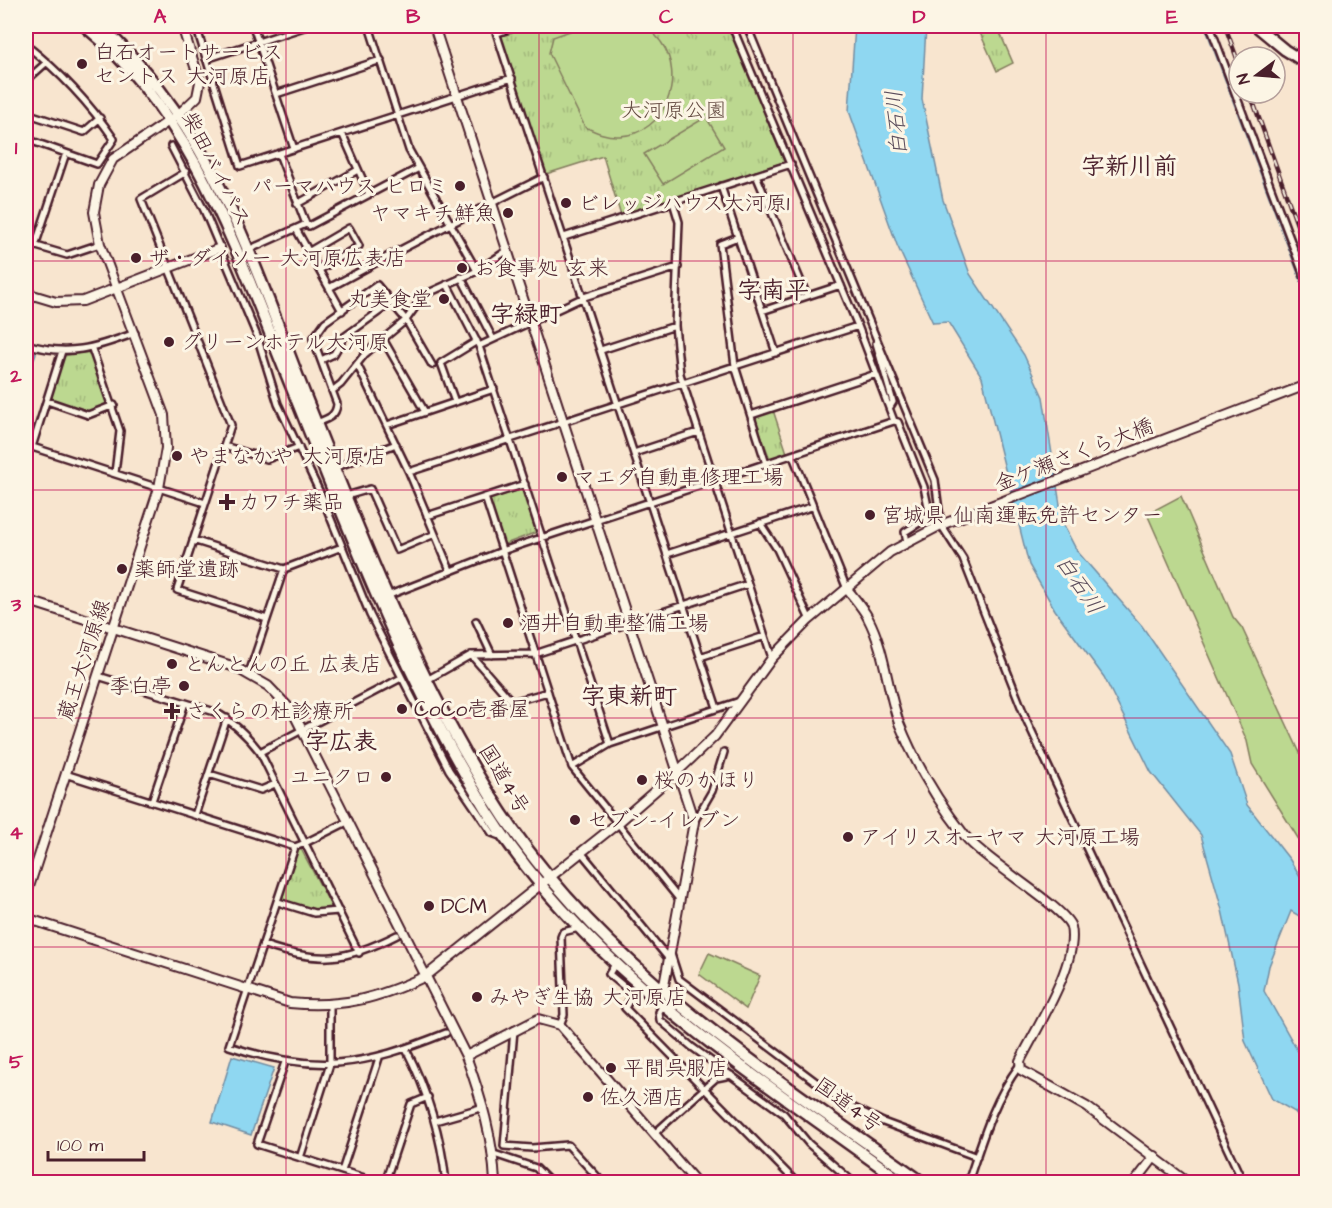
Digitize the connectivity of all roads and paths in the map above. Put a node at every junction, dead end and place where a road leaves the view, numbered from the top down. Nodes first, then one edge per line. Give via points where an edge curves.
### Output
1 (85, 26) edge
2 (100, 26) edge
3 (183, 26) edge
4 (196, 26) edge
5 (254, 26) edge
6 (307, 26) edge
7 (369, 26) edge
8 (434, 26) edge
9 (494, 26) edge
10 (519, 26) edge
11 (732, 26) edge
12 (747, 26) edge
13 (1210, 26) edge
14 (1256, 26) edge
15 (496, 33) junction
16 (259, 41) junction
17 (26, 45) edge
18 (206, 58) junction
19 (381, 60) junction
20 (47, 62) junction
21 (1306, 63) edge
22 (26, 78) edge
23 (512, 78) junction
24 (276, 94) junction
25 (457, 95) junction
26 (26, 113) edge
27 (398, 114) junction
28 (175, 117) junction
29 (100, 118) junction
30 (342, 133) junction
31 (27, 139) edge
32 (171, 146) dead end
33 (26, 147) edge
34 (294, 149) junction
35 (66, 153) junction
36 (279, 153) junction
37 (791, 164) junction
38 (419, 168) junction
39 (356, 171) junction
40 (186, 172) junction
41 (756, 175) junction
42 (544, 177) junction
43 (721, 186) junction
44 (369, 194) junction
45 (492, 202) junction
46 (673, 202) junction
47 (297, 204) junction
48 (451, 223) junction
49 (306, 224) junction
50 (296, 229) junction
51 (564, 237) junction
52 (738, 237) junction
53 (26, 243) edge
54 (100, 244) junction
55 (35, 246) junction
56 (220, 248) junction
57 (508, 250) junction
58 (242, 252) junction
59 (309, 252) junction
60 (678, 267) junction
61 (169, 269) junction
62 (319, 270) junction
63 (477, 271) junction
64 (461, 277) junction
65 (1306, 281) edge
66 (447, 284) junction
67 (841, 285) junction
68 (329, 288) junction
69 (118, 289) junction
70 (26, 293) edge
71 (807, 296) junction
72 (584, 297) junction
73 (391, 303) junction
74 (342, 311) junction
75 (762, 311) junction
76 (405, 320) junction
77 (531, 321) junction
78 (675, 326) junction
79 (858, 326) junction
80 (135, 333) junction
81 (875, 334) junction
82 (383, 339) junction
83 (493, 339) junction
84 (478, 343) junction
85 (26, 344) edge
86 (92, 349) junction
87 (601, 350) junction
88 (62, 351) junction
89 (776, 353) junction
90 (321, 360) junction
91 (357, 364) junction
92 (432, 365) dead end
93 (735, 366) junction
94 (876, 374) junction
95 (682, 383) junction
96 (1306, 385) edge
97 (494, 389) junction
98 (332, 391) junction
99 (47, 401) junction
100 (455, 402) junction
101 (618, 403) junction
102 (114, 405) junction
103 (890, 407) junction
104 (425, 412) junction
105 (751, 415) junction
106 (894, 421) junction
107 (564, 422) junction
108 (316, 423) junction
109 (387, 425) junction
110 (698, 432) junction
111 (510, 440) junction
112 (396, 444) junction
113 (26, 445) edge
114 (224, 446) junction
115 (32, 447) junction
116 (299, 447) junction
117 (634, 453) junction
118 (793, 456) junction
119 (766, 464) junction
120 (334, 468) junction
121 (409, 472) junction
122 (115, 473) junction
123 (714, 481) junction
124 (525, 484) junction
125 (159, 488) junction
126 (346, 496) junction
127 (485, 497) junction
128 (650, 502) junction
129 (205, 503) junction
130 (814, 506) junction
131 (427, 516) junction
132 (596, 520) junction
133 (760, 523) junction
134 (941, 525) junction
135 (731, 533) junction
136 (435, 534) junction
137 (542, 537) junction
138 (193, 540) junction
139 (907, 542) junction
140 (342, 547) junction
141 (502, 551) junction
142 (667, 554) junction
143 (284, 569) junction
144 (450, 570) junction
145 (748, 584) junction
146 (847, 589) junction
147 (387, 596) junction
148 (26, 600) edge
149 (683, 605) junction
150 (267, 619) junction
151 (810, 620) junction
152 (476, 621) dead end
153 (630, 623) junction
154 (113, 626) junction
155 (765, 636) junction
156 (576, 641) junction
157 (492, 654) junction
158 (536, 654) junction
159 (471, 655) junction
160 (700, 657) junction
161 (772, 658) junction
162 (249, 673) junction
163 (98, 676) junction
164 (401, 678) junction
165 (428, 680) junction
166 (548, 692) junction
167 (743, 700) junction
168 (185, 703) junction
169 (717, 708) junction
170 (227, 718) junction
171 (664, 726) junction
172 (303, 727) junction
173 (610, 744) junction
174 (260, 752) junction
175 (724, 752) dead end
176 (572, 767) junction
177 (678, 771) junction
178 (65, 774) junction
179 (208, 774) junction
180 (274, 784) junction
181 (152, 801) junction
182 (195, 815) junction
183 (349, 821) junction
184 (694, 822) junction
185 (618, 823) junction
186 (505, 837) junction
187 (305, 843) junction
188 (296, 847) junction
189 (581, 852) junction
190 (545, 881) junction
191 (26, 896) edge
192 (679, 899) junction
193 (278, 902) junction
194 (339, 911) junction
195 (26, 918) edge
196 (579, 928) junction
197 (397, 935) dead end
198 (264, 945) junction
199 (359, 953) junction
200 (669, 954) junction
201 (615, 964) junction
202 (426, 975) junction
203 (248, 991) junction
204 (663, 991) junction
205 (663, 1005) junction
206 (330, 1006) junction
207 (560, 1025) junction
208 (514, 1030) junction
209 (446, 1033) dead end
210 (406, 1049) junction
211 (466, 1056) junction
212 (379, 1058) junction
213 (285, 1062) junction
214 (330, 1064) junction
215 (1019, 1066) junction
216 (731, 1075) junction
217 (704, 1089) junction
218 (428, 1097) junction
219 (484, 1107) junction
220 (435, 1120) junction
221 (654, 1134) junction
222 (506, 1148) junction
223 (494, 1154) junction
224 (1155, 1156) junction
225 (504, 1157) junction
226 (976, 1157) junction
227 (300, 1158) junction
228 (342, 1172) junction
229 (377, 1182) edge
230 (385, 1182) edge
231 (446, 1182) edge
232 (495, 1182) edge
233 (549, 1182) edge
234 (602, 1182) edge
235 (696, 1182) edge
236 (796, 1182) edge
237 (853, 1182) edge
238 (902, 1182) edge
239 (922, 1182) edge
240 (968, 1182) edge
241 (1135, 1182) edge
242 (1187, 1182) edge
243 (1243, 1182) edge

1 - 28 highway, 柴田バイパス
2 - 28 highway, 柴田バイパス via 129,54
3 - 28 street, 蔵王大河原線 via 200,82 196,97
4 - 18 street
5 - 16 street
6 - 16 street
7 - 19 street
8 - 25 street
9 - 15 street
10 - 15 street
11 - 37 street
12 - 81 street
13 - 65 street
14 - 21 main road
15 - 23 street
16 - 18 street
16 - 24 street
17 - 20 street
18 - 36 street via 240,166
19 - 24 street
19 - 27 street
20 - 22 street
20 - 29 street
23 - 25 street
23 - 42 street
24 - 34 street
25 - 27 street
25 - 45 street
26 - 29 street via 84,132
27 - 30 street
27 - 38 street
28 - 54 street, 蔵王大河原線 via 120,152 105,172 94,212
28 - 58 highway, 柴田バイパス
29 - 35 street via 114,139 97,164
30 - 34 street
30 - 39 street
31 - 33 street
31 - 35 street
32 - 40 street
34 - 36 street
35 - 55 street
36 - 47 street
37 - 41 street
37 - 67 street
38 - 44 street
38 - 48 street
39 - 44 street
39 - 47 street
40 - 56 street
40 - 61 street via 141,199
41 - 43 street
41 - 71 street
42 - 45 street
42 - 51 street
43 - 46 street
43 - 52 street
44 - 49 street via 309,226
45 - 48 street
45 - 57 street
46 - 51 street
46 - 60 street via 679,222
47 - 49 street
48 - 63 street
48 - 68 street
49 - 50 street
50 - 58 street
50 - 59 street
51 - 72 street
52 - 75 street
52 - 93 street via 720,244
53 - 55 street
54 - 55 street via 67,255
54 - 69 street, 蔵王大河原線
56 - 61 street
56 - 116 street via 257,336 278,404
57 - 63 street
57 - 77 street
58 - 108 highway, 国道4号
58 - 186 highway, 国道4号 via 377,600 452,749
59 - 62 street
59 - 62 street via 349,228 359,246
60 - 72 street
60 - 78 street
61 - 69 street
61 - 114 street via 231,425
62 - 68 street
63 - 64 street
64 - 66 street
64 - 83 street
66 - 76 street via 424,295
66 - 84 street
67 - 71 street
67 - 79 street
68 - 74 street
69 - 70 street via 70,303
69 - 80 street, 蔵王大河原線
71 - 75 street
72 - 77 street
72 - 87 street
73 - 74 street via 377,285
73 - 76 street
73 - 90 street via 344,338 334,354
74 - 90 street via 325,322 313,339
75 - 89 street
76 - 82 street
76 - 92 street
77 - 83 street
77 - 107 street
78 - 87 street
78 - 95 street
79 - 89 street
79 - 94 street
80 - 86 street
80 - 125 street, 蔵王大河原線 via 164,415 166,448
81 - 103 street via 893,402
81 - 134 street via 935,480
82 - 91 street
82 - 104 street
83 - 84 street
84 - 97 street
84 - 100 street via 441,363
85 - 88 street
86 - 88 street
86 - 102 street
87 - 101 street
88 - 99 street
89 - 93 street
90 - 98 street
91 - 98 street
91 - 109 street
93 - 95 street
93 - 105 street
94 - 103 street
94 - 105 street
95 - 101 street
95 - 110 street
96 - 134 street, 金ケ瀬さくら大橋
97 - 100 street
97 - 111 street
98 - 108 street via 337,411
99 - 102 street via 88,415
99 - 115 street
100 - 104 street
101 - 107 street
101 - 117 street
102 - 122 street via 120,431
103 - 106 street
104 - 109 street
105 - 119 street
106 - 118 street
106 - 139 street via 898,422 924,487 930,516 905,532
107 - 111 street
107 - 132 street
108 - 120 highway, 国道4号
109 - 112 street
110 - 117 street
110 - 123 street
111 - 121 street
111 - 124 street
112 - 120 street
112 - 121 street
113 - 115 street
114 - 116 street via 267,459
114 - 129 street
115 - 122 street
116 - 140 street
117 - 128 street
118 - 119 street
118 - 130 street
119 - 123 street
120 - 126 highway, 国道4号
121 - 131 street
122 - 125 street
123 - 128 street
123 - 135 street
124 - 127 street
124 - 137 street
125 - 129 street
125 - 154 street, 蔵王大河原線
126 - 136 street via 370,489 397,550
126 - 147 highway, 国道4号
127 - 131 street
127 - 141 street
128 - 132 street
128 - 142 street
129 - 138 street
130 - 133 street
130 - 146 street
131 - 136 street
132 - 137 street
132 - 153 street
133 - 135 street
133 - 151 street via 777,549
134 - 139 street, 金ケ瀬さくら大橋
134 - 243 street via 963,559 1026,719
135 - 142 street
135 - 145 street
136 - 144 street
137 - 141 street
137 - 156 street
138 - 143 street
138 - 150 street via 177,590
139 - 146 street, 金ケ瀬さくら大橋
140 - 143 street
140 - 164 street
141 - 144 street
141 - 158 street
142 - 149 street
143 - 150 street
144 - 147 street
145 - 149 street
145 - 155 street
146 - 151 street, 金ケ瀬さくら大橋
146 - 215 street via 868,617 899,722 945,809 987,859 1063,913 1071,927 1071,950 1065,968
147 - 165 highway, 国道4号
148 - 154 street
149 - 153 street
149 - 160 street
150 - 162 street
151 - 161 street, 金ケ瀬さくら大橋
152 - 157 street
153 - 156 street
153 - 171 street
154 - 162 street
154 - 163 street, 蔵王大河原線
155 - 160 street
155 - 161 street
156 - 158 street
156 - 173 street
157 - 158 street
157 - 159 street
158 - 166 street
159 - 165 street
159 - 166 street via 512,702
160 - 169 street
161 - 167 street, 金ケ瀬さくら大橋
162 - 172 street via 282,698
163 - 168 street
163 - 178 street, 蔵王大河原線
164 - 172 street
164 - 186 street via 449,770 492,832
165 - 190 highway, 国道4号 via 490,795
166 - 176 street
167 - 169 street
167 - 177 street, 金ケ瀬さくら大橋
168 - 170 street
168 - 181 street
169 - 171 street
170 - 174 street
170 - 179 street
171 - 173 street
171 - 177 street
172 - 174 street
172 - 183 street
173 - 176 street
174 - 180 street
175 - 184 street via 712,791
176 - 185 street
177 - 184 street
177 - 185 street, 金ケ瀬さくら大橋
178 - 181 street
178 - 191 street, 蔵王大河原線
179 - 180 street via 261,790
179 - 182 street
180 - 187 street
181 - 182 street
182 - 188 street
183 - 187 street
183 - 202 street
184 - 192 street
185 - 189 street, 金ケ瀬さくら大橋
185 - 192 street
186 - 190 highway, 国道4号
187 - 188 street
187 - 194 street
188 - 193 street
189 - 190 street, 金ケ瀬さくら大橋
189 - 200 street
190 - 196 highway, 国道4号
190 - 202 street, 金ケ瀬さくら大橋
190 - 204 highway, 国道4号
192 - 200 street
193 - 194 street via 314,913
193 - 198 street
194 - 199 street
195 - 203 street, 金ケ瀬さくら大橋
196 - 201 highway, 国道4号
196 - 207 street via 563,932 561,937 564,1015
197 - 199 street
198 - 199 street via 312,958
198 - 203 street
200 - 204 street
200 - 226 street via 679,979 844,1103
201 - 205 highway, 国道4号
201 - 217 street via 609,974 633,994 625,1008
202 - 206 street, 金ケ瀬さくら大橋 via 389,992
202 - 211 street
203 - 206 street, 金ケ瀬さくら大橋 via 290,1003
203 - 213 street via 229,1046
204 - 239 highway, 国道4号
205 - 216 street via 660,1020
205 - 238 highway, 国道4号
206 - 214 street
207 - 208 street via 538,1019
207 - 221 street
208 - 211 street
208 - 222 street
209 - 210 street
210 - 212 street
210 - 218 street
211 - 219 street
212 - 214 street
212 - 228 street
213 - 214 street
213 - 227 street via 257,1144
214 - 227 street
215 - 224 street via 1087,1107
215 - 226 street via 996,1105
216 - 217 street via 716,1078
216 - 237 street via 784,1114 809,1144
217 - 221 street
217 - 236 street
218 - 220 street
218 - 230 street via 411,1104
219 - 220 street
219 - 223 street
220 - 231 street
221 - 235 street
222 - 225 street
222 - 234 street via 568,1145
223 - 225 street
223 - 232 street
224 - 241 street
224 - 242 street
225 - 233 street via 536,1168
226 - 240 street
227 - 228 street
228 - 229 street

